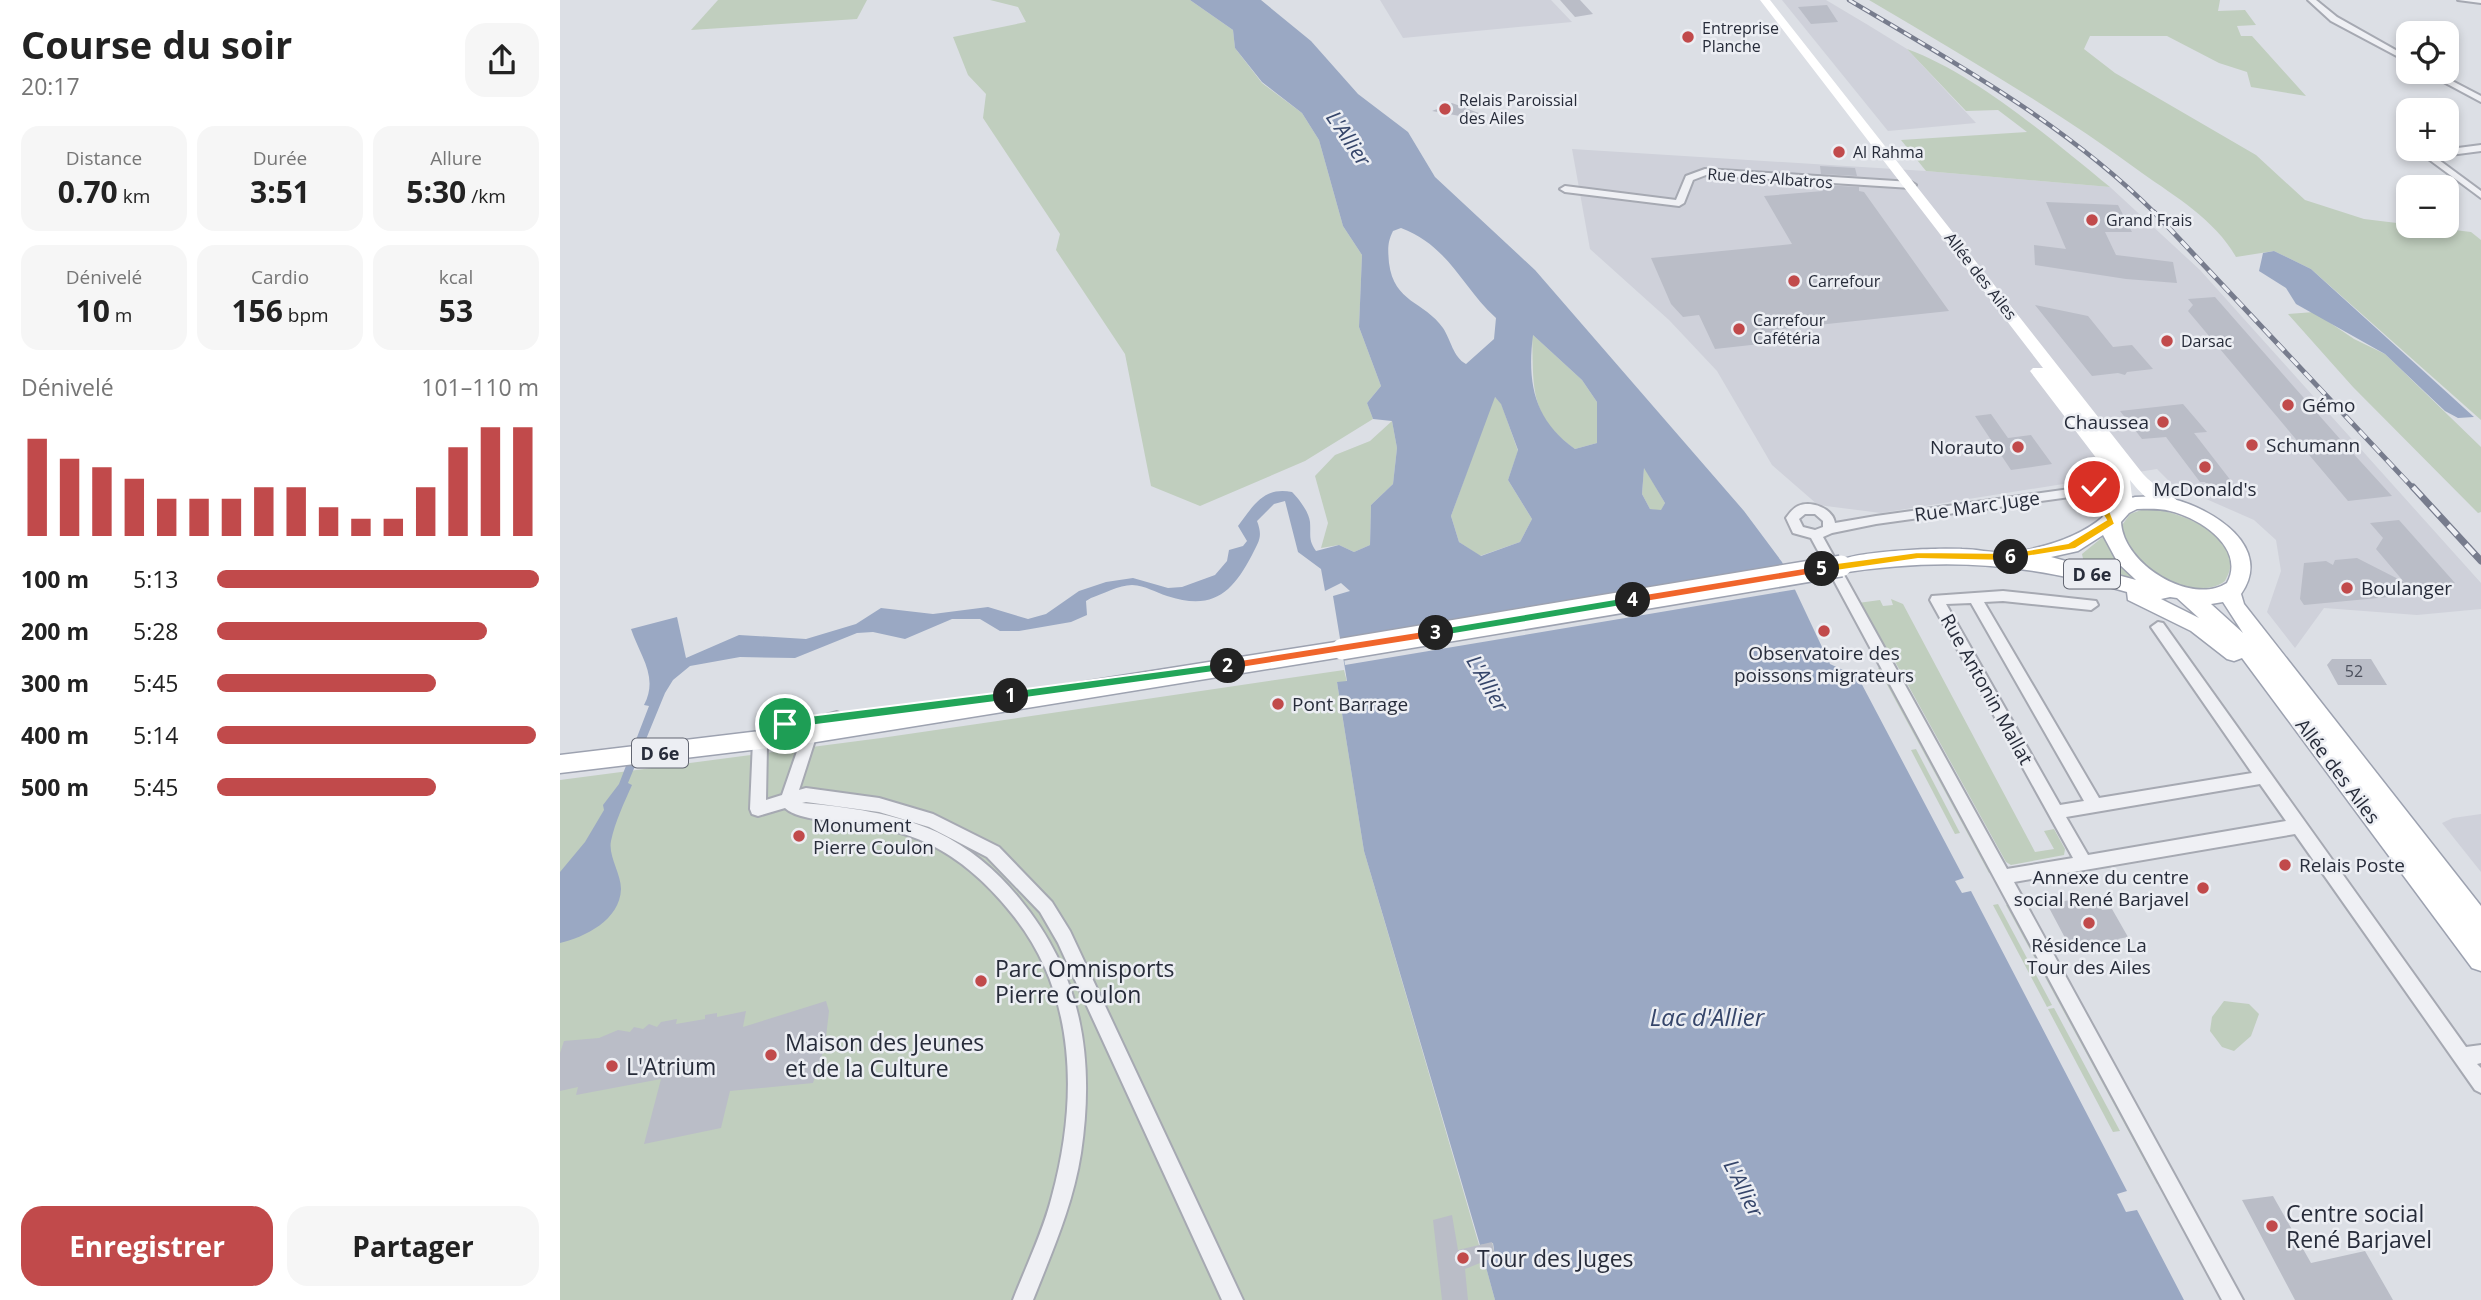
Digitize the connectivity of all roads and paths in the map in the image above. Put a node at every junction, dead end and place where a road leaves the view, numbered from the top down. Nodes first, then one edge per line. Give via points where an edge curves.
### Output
1 (1756, 0) edge
2 (1765, 0) edge
3 (2312, 0) edge
4 (2462, 0) edge
5 (2481, 1) edge
6 (2396, 53) edge
7 (2452, 84) edge
8 (2481, 99) edge
9 (2481, 148) edge
10 (1903, 185) junction
11 (1565, 189) dead end
12 (2481, 195) edge
13 (2105, 461) junction
14 (2085, 490) junction
15 (2171, 504) junction
16 (2119, 513) junction
17 (1828, 522) junction
18 (1816, 535) junction
19 (2002, 558) junction
20 (2230, 592) junction
21 (2183, 594) junction
22 (1975, 597) junction
23 (2091, 605) dead end
24 (2158, 627) dead end
25 (1138, 680) junction
26 (2292, 711) junction
27 (796, 729) junction
28 (761, 741) junction
29 (560, 755) edge
30 (560, 764) edge
31 (2264, 777) junction
32 (788, 801) junction
33 (2095, 805) junction
34 (2056, 812) junction
35 (2299, 826) junction
36 (2084, 863) junction
37 (2002, 877) junction
38 (2481, 925) edge
39 (2481, 960) edge
40 (2472, 1056) edge
41 (2479, 1078) edge
42 (1023, 1300) edge
43 (1233, 1300) edge
44 (2233, 1300) edge

1 - 10 main road, Allée des Ailes
2 - 10 main road, Allée des Ailes
3 - 6 street via 2334,19
4 - 5 street
7 - 8 street
9 - 12 street via 2427,155
10 - 11 street, Rue des Albatros via 1704,172 1689,178 1679,203
10 - 13 main road, Allée des Ailes
10 - 15 main road, Allée des Ailes via 2137,478 2148,491
13 - 14 street via 2105,482
13 - 16 main road, Allée des Ailes via 2121,479
14 - 16 street via 2104,508
14 - 17 street, Rue Marc Juge via 1876,520
15 - 16 main road
15 - 20 main road via 2202,516 2234,544 2242,563
16 - 19 main road, D 6e via 2071,547
16 - 21 main road via 2111,531 2123,557 2153,581
17 - 18 street
17 - 18 street via 1807,508 1793,514 1794,526
18 - 37 street
19 - 21 main road, D 6e via 2079,570 2143,590
19 - 25 main road, D 6e, bridge via 1918,556 1841,566
19 - 26 main road via 2087,577 2198,626 2241,658
20 - 21 main road
20 - 38 main road, Allée des Ailes via 2234,606
21 - 26 main road, Allée des Ailes via 2230,632 2263,668
22 - 23 street, Rue Antonin Mallat
22 - 33 street, Rue Antonin Mallat
22 - 34 street, Rue Antonin Mallat via 1937,600
24 - 31 street
25 - 27 main road, D 6e via 998,706
25 - 27 main road, D 6e via 837,718
26 - 39 main road, Allée des Ailes
27 - 28 main road, D 6e
27 - 29 main road, D 6e
27 - 32 street
28 - 30 main road, D 6e
28 - 32 street via 758,809
31 - 33 street
31 - 35 street
32 - 42 street via 797,809 895,824 942,843 978,865 1029,918 1063,980 1077,1037 1077,1110 1062,1196
32 - 43 street via 806,795 844,799 933,821 993,852 1046,907 1082,973
33 - 34 street
34 - 36 street, Rue Antonin Mallat
35 - 36 street
35 - 40 street
36 - 37 street
37 - 44 street
40 - 41 street

